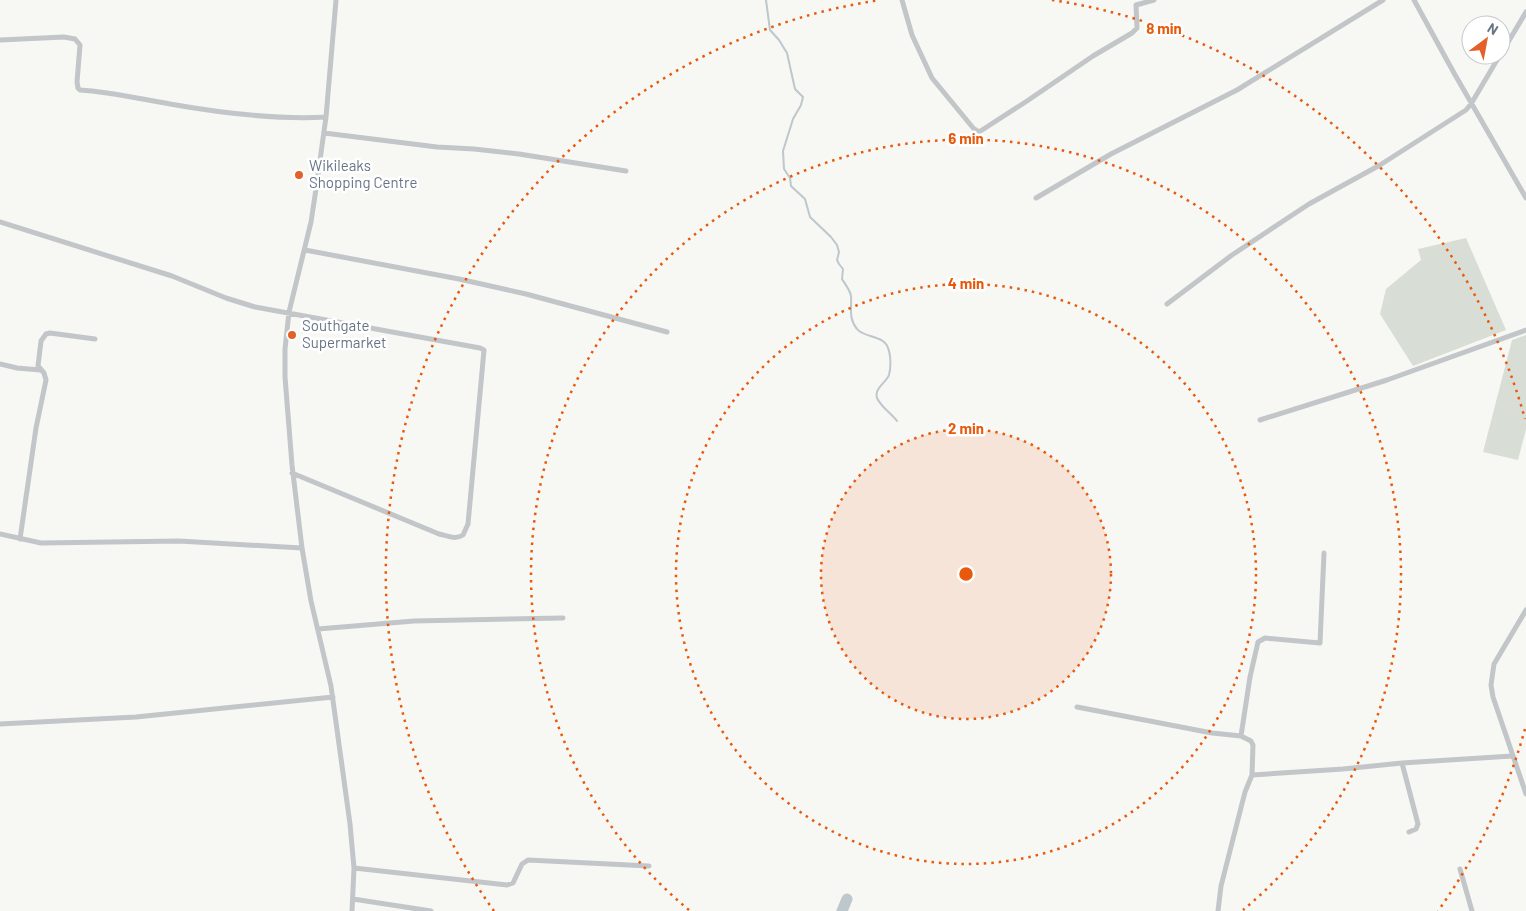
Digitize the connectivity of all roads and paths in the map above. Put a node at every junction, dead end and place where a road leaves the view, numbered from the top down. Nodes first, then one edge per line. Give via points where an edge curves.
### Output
1 (336, 0) edge
2 (902, 0) edge
3 (1154, 0) edge
4 (1383, 0) edge
5 (1414, 0) edge
6 (1136, 2) edge
7 (1526, 12) edge
8 (0, 34) edge
9 (1511, 37) edge
10 (0, 40) edge
11 (1494, 65) edge
12 (1471, 104) junction
13 (326, 117) junction
14 (324, 133) junction
15 (626, 171) dead end
16 (1036, 198) dead end
17 (1526, 198) edge
18 (0, 222) edge
19 (304, 250) junction
20 (1167, 304) dead end
21 (289, 312) junction
22 (1526, 330) edge
23 (667, 332) dead end
24 (95, 339) dead end
25 (0, 364) edge
26 (40, 370) junction
27 (1260, 420) dead end
28 (292, 473) junction
29 (0, 534) edge
30 (20, 539) junction
31 (302, 548) junction
32 (1324, 553) dead end
33 (1526, 610) edge
34 (563, 618) dead end
35 (318, 629) junction
36 (332, 697) junction
37 (1077, 707) dead end
38 (0, 724) edge
39 (1241, 736) junction
40 (1512, 756) junction
41 (1402, 763) junction
42 (1252, 775) junction
43 (1526, 794) edge
44 (1409, 832) dead end
45 (649, 866) dead end
46 (354, 868) junction
47 (1460, 869) dead end
48 (353, 899) junction
49 (352, 911) edge
50 (431, 911) edge
51 (1218, 911) edge
52 (1472, 911) edge

1 - 13 street
2 - 6 street via 912,36 932,78 979,132 1132,33 1137,28
3 - 6 street
4 - 16 street via 1237,90 1111,154
5 - 12 street
7 - 9 street
8 - 10 street
10 - 13 street via 76,39 80,44 77,82 80,90 125,94 241,114
11 - 12 street
12 - 17 street
12 - 20 street via 1380,165 1309,204 1232,255
13 - 14 street
14 - 15 street via 519,154
14 - 19 street
18 - 21 street via 172,276 226,298
19 - 21 street
19 - 23 street via 526,294
21 - 28 street via 285,377
21 - 28 street via 480,348 485,353 468,528 463,535 452,538 439,534
22 - 27 street via 1387,380
24 - 26 street via 46,334 41,341
25 - 26 street
26 - 30 street via 46,380
28 - 31 street
29 - 30 street
30 - 31 street via 41,543 179,541
31 - 35 street
32 - 39 street via 1320,643 1265,638 1258,642
33 - 40 street via 1497,659 1492,674 1493,697
34 - 35 street via 414,621
35 - 36 street
36 - 38 street via 136,717
36 - 46 street
37 - 39 street
39 - 42 street via 1251,741 1253,746
40 - 41 street
40 - 43 street
41 - 42 street
41 - 44 street via 1418,824
42 - 51 street via 1244,792
45 - 46 street via 528,860 522,864 513,883 507,885
46 - 48 street
47 - 52 street
48 - 49 street
48 - 50 street

